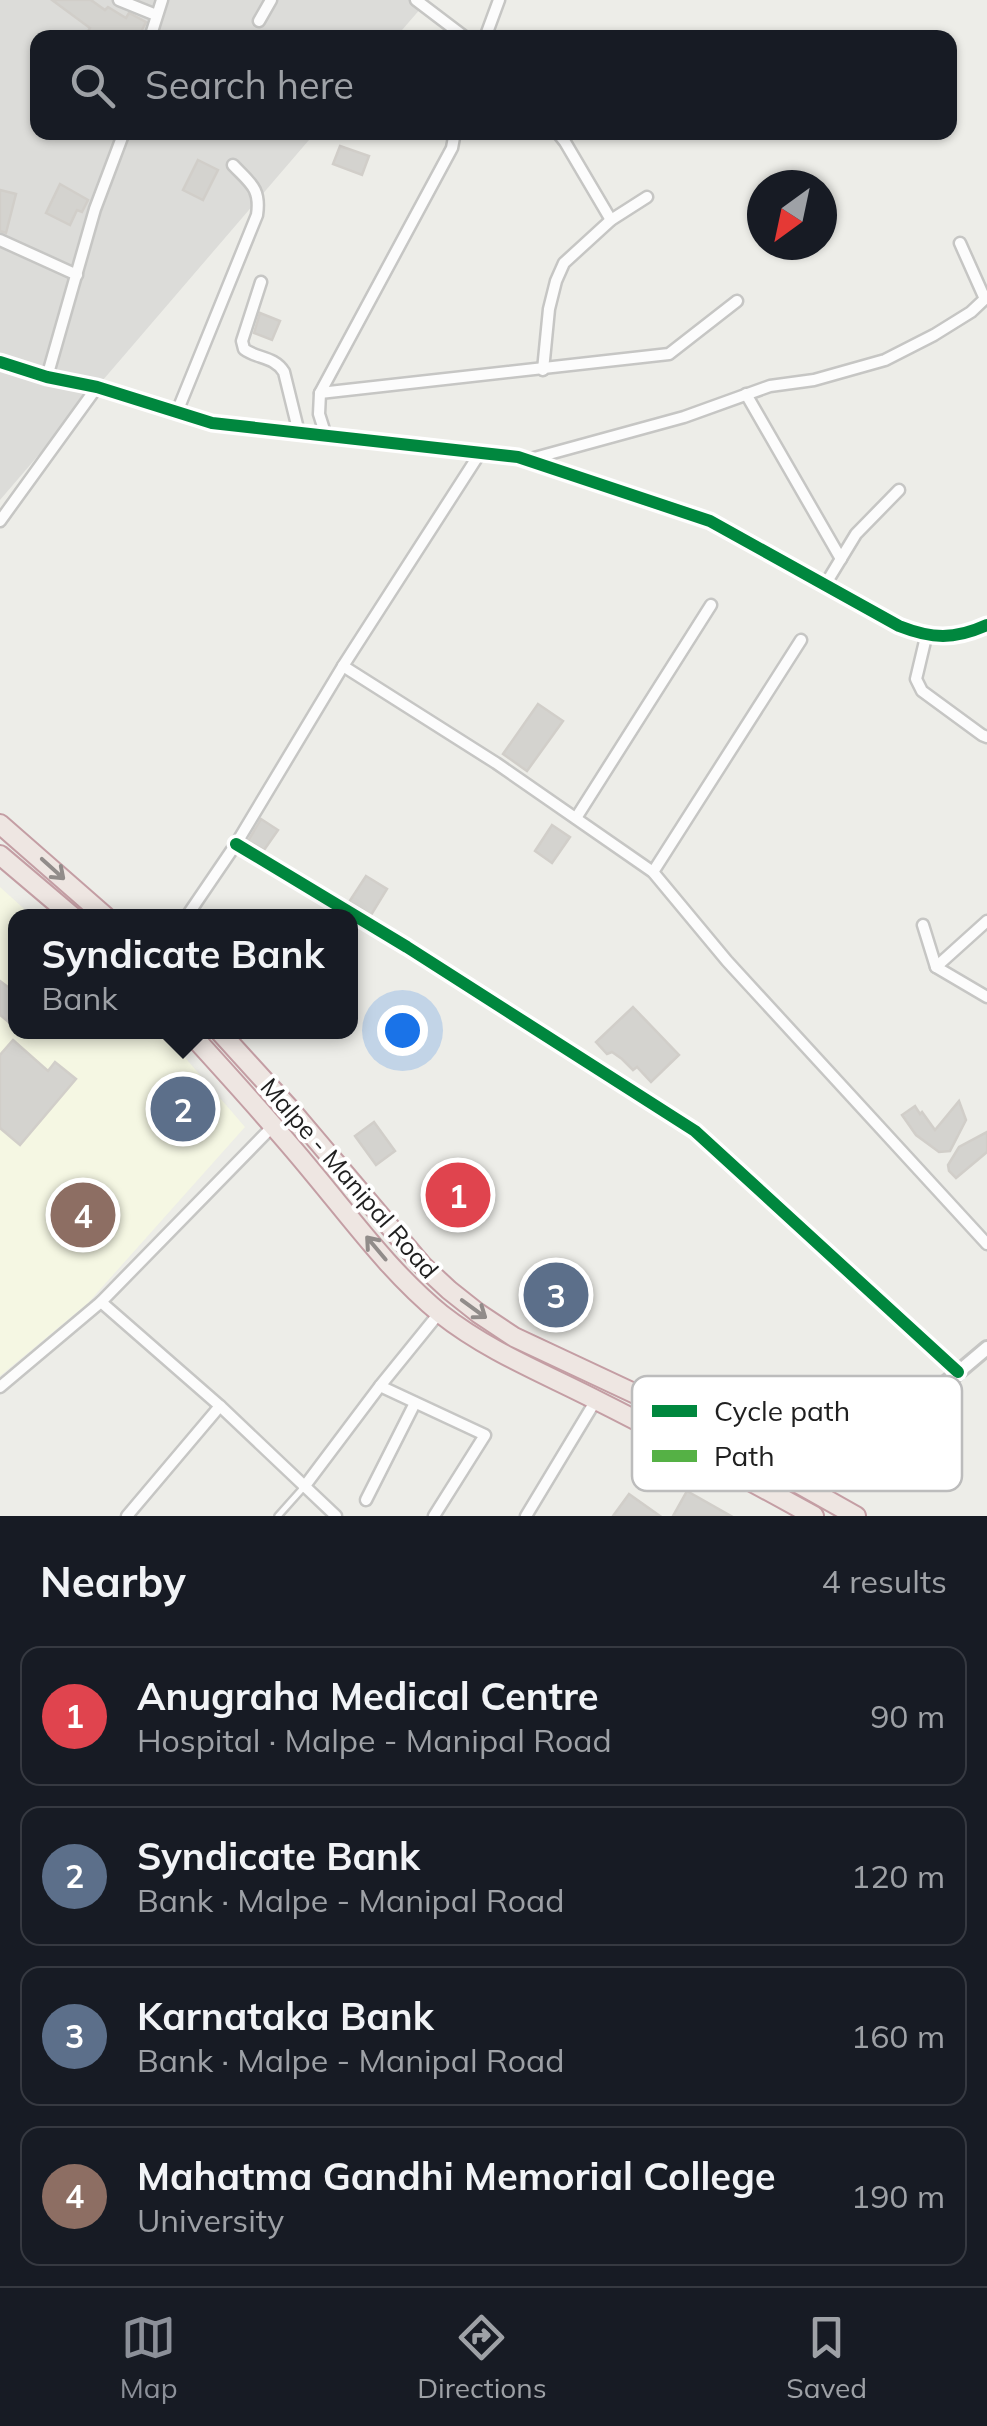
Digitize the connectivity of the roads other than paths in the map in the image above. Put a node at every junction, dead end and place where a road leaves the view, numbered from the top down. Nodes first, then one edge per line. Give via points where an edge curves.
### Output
1 (119, 0) edge
2 (162, 0) edge
3 (272, 0) edge
4 (416, 0) edge
5 (499, 0) edge
6 (156, 14) junction
7 (259, 21) dead end
8 (152, 30) edge
9 (455, 30) edge
10 (488, 30) edge
11 (121, 140) edge
12 (454, 140) edge
13 (563, 140) edge
14 (233, 165) dead end
15 (647, 197) dead end
16 (611, 220) junction
17 (0, 240) edge
18 (960, 243) dead end
19 (76, 274) junction
20 (260, 282) dead end
21 (986, 298) edge
22 (737, 301) dead end
23 (0, 362) edge
24 (544, 370) junction
25 (47, 377) junction
26 (97, 387) junction
27 (320, 393) junction
28 (746, 394) junction
29 (177, 412) junction
30 (299, 433) junction
31 (326, 436) junction
32 (480, 454) junction
33 (527, 460) junction
34 (899, 490) dead end
35 (0, 521) edge
36 (841, 559) junction
37 (825, 585) junction
38 (711, 605) dead end
39 (987, 624) edge
40 (926, 636) junction
41 (801, 640) dead end
42 (343, 666) junction
43 (987, 737) edge
44 (576, 818) junction
45 (0, 824) edge
46 (236, 844) junction
47 (0, 855) edge
48 (653, 872) junction
49 (64, 909) edge
50 (97, 909) edge
51 (192, 909) edge
52 (344, 909) edge
53 (358, 917) edge
54 (987, 921) edge
55 (923, 925) dead end
56 (936, 966) junction
57 (987, 997) edge
58 (195, 1039) edge
59 (226, 1039) edge
60 (274, 1125) junction
61 (987, 1244) edge
62 (100, 1302) junction
63 (440, 1312) junction
64 (987, 1348) edge
65 (958, 1372) junction
66 (953, 1376) edge
67 (380, 1386) junction
68 (0, 1387) edge
69 (632, 1392) edge
70 (596, 1400) junction
71 (415, 1402) junction
72 (220, 1406) junction
73 (632, 1418) edge
74 (304, 1487) junction
75 (768, 1491) edge
76 (812, 1491) edge
77 (818, 1491) edge
78 (816, 1493) junction
79 (366, 1500) dead end
80 (528, 1512) edge
81 (127, 1516) edge
82 (278, 1516) edge
83 (336, 1516) edge
84 (434, 1516) edge
85 (543, 1516) edge
86 (814, 1516) edge
87 (856, 1516) edge

1 - 6 street
2 - 6 street
3 - 7 street
4 - 9 street
5 - 10 street
6 - 8 street
11 - 19 street
12 - 27 street
13 - 16 street
14 - 29 street via 256,190 258,214
15 - 16 street
16 - 24 street via 564,264 556,281
17 - 19 street
18 - 21 street
19 - 25 street
20 - 30 street via 244,349 279,364
21 - 28 street via 885,360
22 - 24 street via 669,354
23 - 25 street
24 - 27 street
25 - 26 street
26 - 29 street
26 - 35 street
27 - 31 street
28 - 33 street via 684,418
28 - 36 street
29 - 30 street
30 - 31 street
31 - 32 street
32 - 33 street
32 - 42 street
33 - 37 street via 710,521
34 - 36 street
36 - 37 street
37 - 40 street
38 - 44 street
39 - 40 street
40 - 43 street via 918,685
41 - 48 street
42 - 44 street
42 - 46 street
44 - 48 street
45 -> 50 highway
46 - 51 street
46 - 52 street
47 - 49 highway
48 - 61 street via 726,961
53 - 65 street via 695,1132
54 - 56 street
55 - 56 street
56 - 57 street
58 - 60 highway, Malpe - Manipal Road
59 -> 69 highway, Malpe - Manipal Road via 449,1290 514,1337
60 - 62 street
63 -> 60 highway, Malpe - Manipal Road via 390,1265
62 - 68 street
62 - 72 street
63 - 67 street
63 - 70 highway, Malpe - Manipal Road via 504,1355
64 - 65 street
65 - 66 street
67 - 71 street
67 - 74 street
70 - 73 highway, Malpe - Manipal Road
70 - 80 street
71 - 79 street
71 - 84 street via 485,1436
72 - 74 street
72 - 81 street
74 - 82 lane
74 - 83 street
75 - 86 highway, Malpe - Manipal Road
76 - 78 highway, Malpe - Manipal Road
77 - 78 street
78 - 87 highway, Malpe - Manipal Road
80 - 85 street

